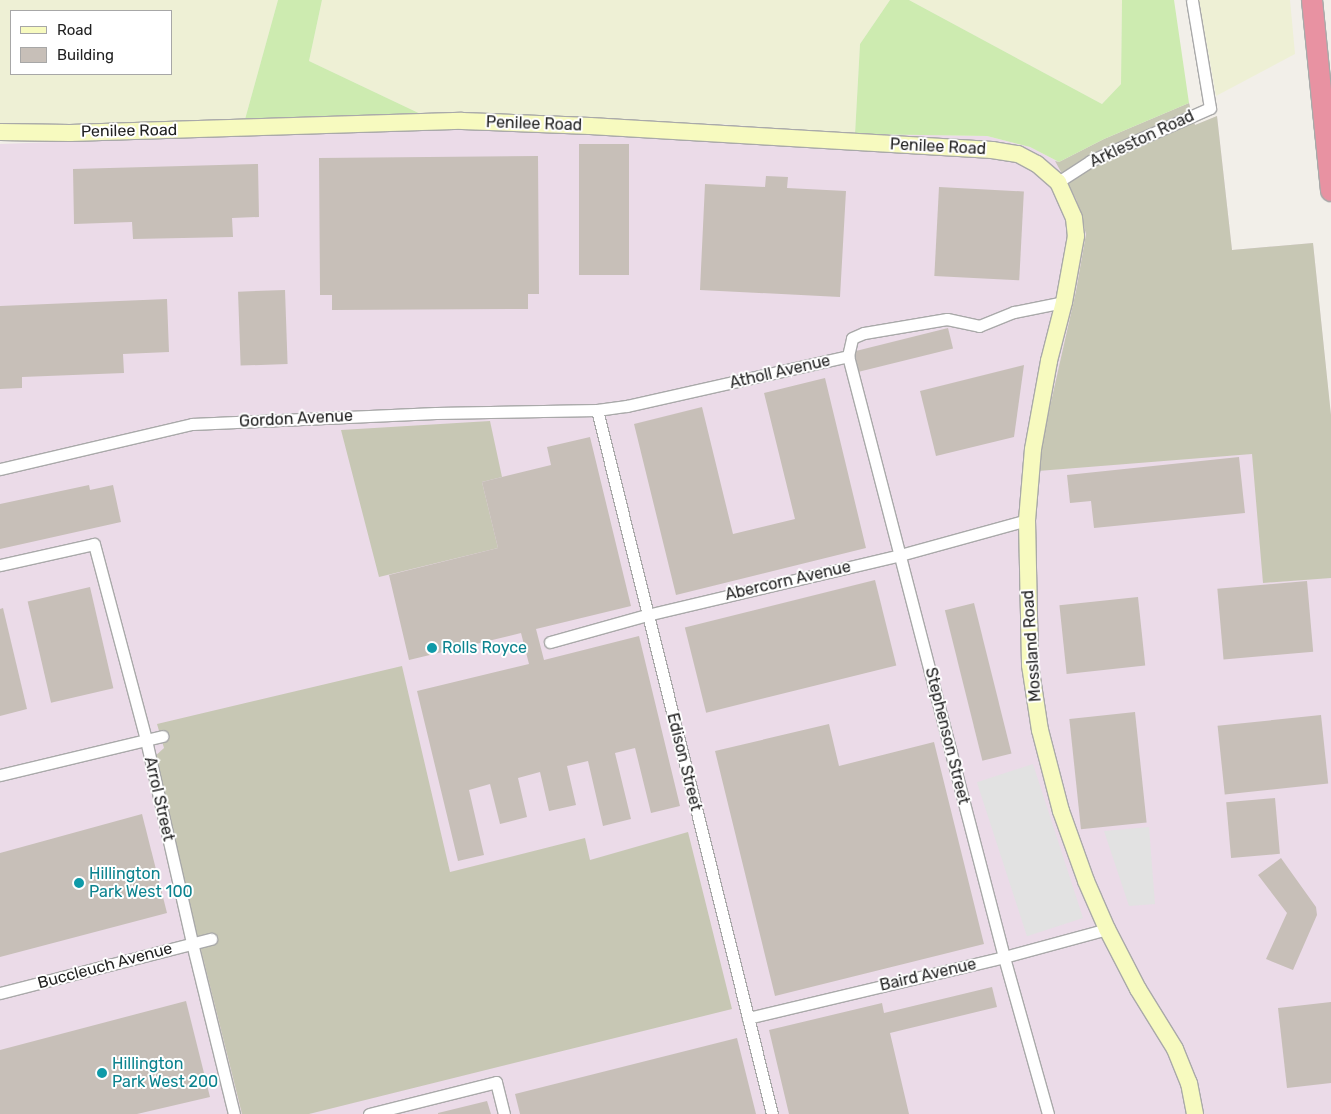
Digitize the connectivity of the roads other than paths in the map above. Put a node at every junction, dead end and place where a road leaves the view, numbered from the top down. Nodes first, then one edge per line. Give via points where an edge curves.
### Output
1 (1192, 0) edge
2 (1312, 0) edge
3 (0, 132) edge
4 (1058, 182) junction
5 (1331, 191) edge
6 (1064, 302) junction
7 (848, 356) junction
8 (597, 410) junction
9 (0, 469) edge
10 (1027, 520) junction
11 (900, 555) junction
12 (0, 565) edge
13 (647, 615) junction
14 (550, 642) dead end
15 (162, 736) dead end
16 (146, 740) junction
17 (0, 775) edge
18 (1107, 929) junction
19 (211, 939) dead end
20 (192, 943) junction
21 (1004, 957) junction
22 (0, 993) edge
23 (748, 1018) junction
24 (234, 1114) edge
25 (369, 1114) edge
26 (504, 1114) edge
27 (772, 1114) edge
28 (1048, 1114) edge
29 (1195, 1114) edge

1 - 4 street, Arkleston Road via 1210,108 1090,161
2 - 5 highway
3 - 4 street, Penilee Road via 70,133 462,122 590,126 992,150 1018,154 1037,164
4 - 6 street, Mossland Road via 1074,218 1076,236
6 - 7 street, Atholl Avenue via 1014,312 979,326 947,320 864,333 852,338
6 - 10 street, Mossland Road via 1048,361 1033,449
7 - 8 street, Atholl Avenue
7 - 11 street, Stephenson Street
8 - 9 street, Gordon Avenue via 192,424
8 - 13 street, Edison Street
10 - 11 street, Abercorn Avenue
10 - 18 street, Mossland Road via 1030,665 1042,739 1061,812
11 - 13 street, Abercorn Avenue
11 - 21 street, Stephenson Street
12 - 16 street, Arrol Street via 94,544
13 - 14 street, Abercorn Avenue
13 - 23 street, Edison Street
15 - 16 street
16 - 17 street
16 - 20 street, Arrol Street
18 - 21 street, Baird Avenue
18 - 29 street, Mossland Road via 1138,989 1175,1048 1190,1083
19 - 20 street, Buccleuch Avenue
20 - 22 street, Buccleuch Avenue
20 - 24 street, Arrol Street
21 - 23 street, Baird Avenue
21 - 28 street, Stephenson Street
23 - 27 street, Edison Street
25 - 26 street via 496,1082

